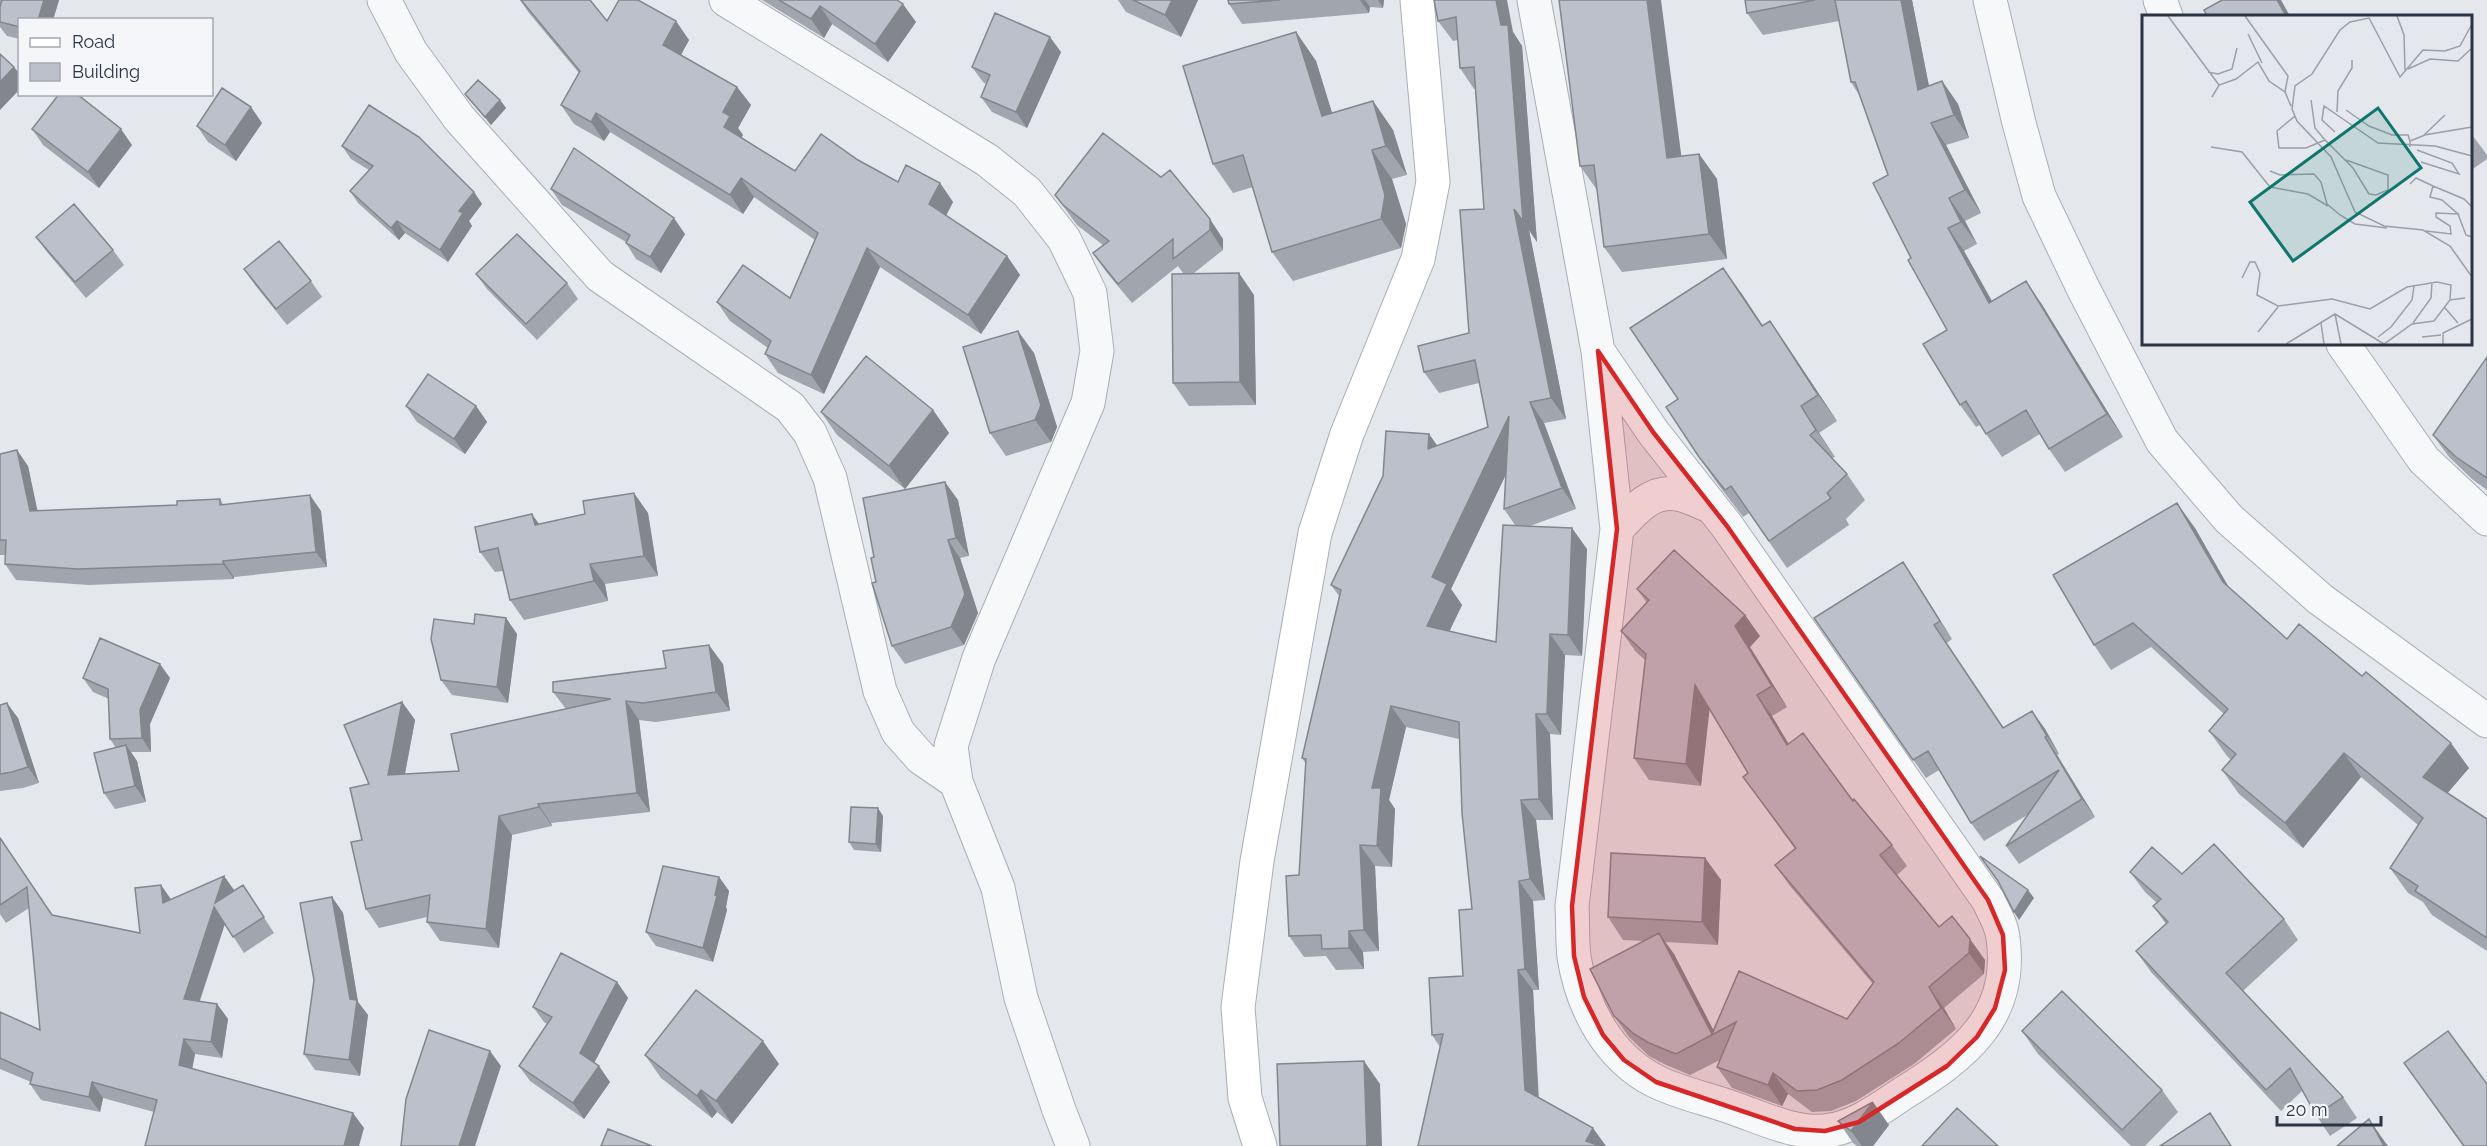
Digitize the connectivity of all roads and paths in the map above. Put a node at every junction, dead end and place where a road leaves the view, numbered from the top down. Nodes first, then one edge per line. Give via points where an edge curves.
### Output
1 (384, 0) edge
2 (726, 0) edge
3 (1417, 0) edge
4 (1534, 0) edge
5 (1990, 0) edge
6 (2160, 0) edge
7 (2166, 15) edge
8 (2344, 345) edge
9 (1598, 351) junction
10 (1712, 507) junction
11 (2487, 519) edge
12 (1617, 529) junction
13 (2487, 722) edge
14 (956, 782) junction
15 (1073, 1146) edge
16 (1260, 1146) edge

1 - 14 street via 411,52 459,118 600,276 790,407 810,434 830,478 880,691 898,732 921,758
2 - 14 street via 987,160 1027,192 1064,238 1090,293 1097,351 1088,404 979,658 951,746
3 - 16 main road via 1433,182 1418,259 1347,434 1315,533 1257,861 1238,1008 1245,1098
4 - 9 street
5 - 13 street via 2039,196 2162,441 2229,519 2320,599
6 - 7 street
8 - 11 street via 2424,460
9 - 10 street via 1653,432
9 - 12 street
10 - 12 street via 1676,494 1654,497 1639,505
10 - 12 street via 1988,900 2003,935 2005,970 1995,1008 1977,1037 1947,1066 1859,1122 1825,1131 1795,1129 1656,1082 1624,1060 1603,1035 1584,997 1574,956 1572,906
14 - 15 street via 998,888 1021,998

